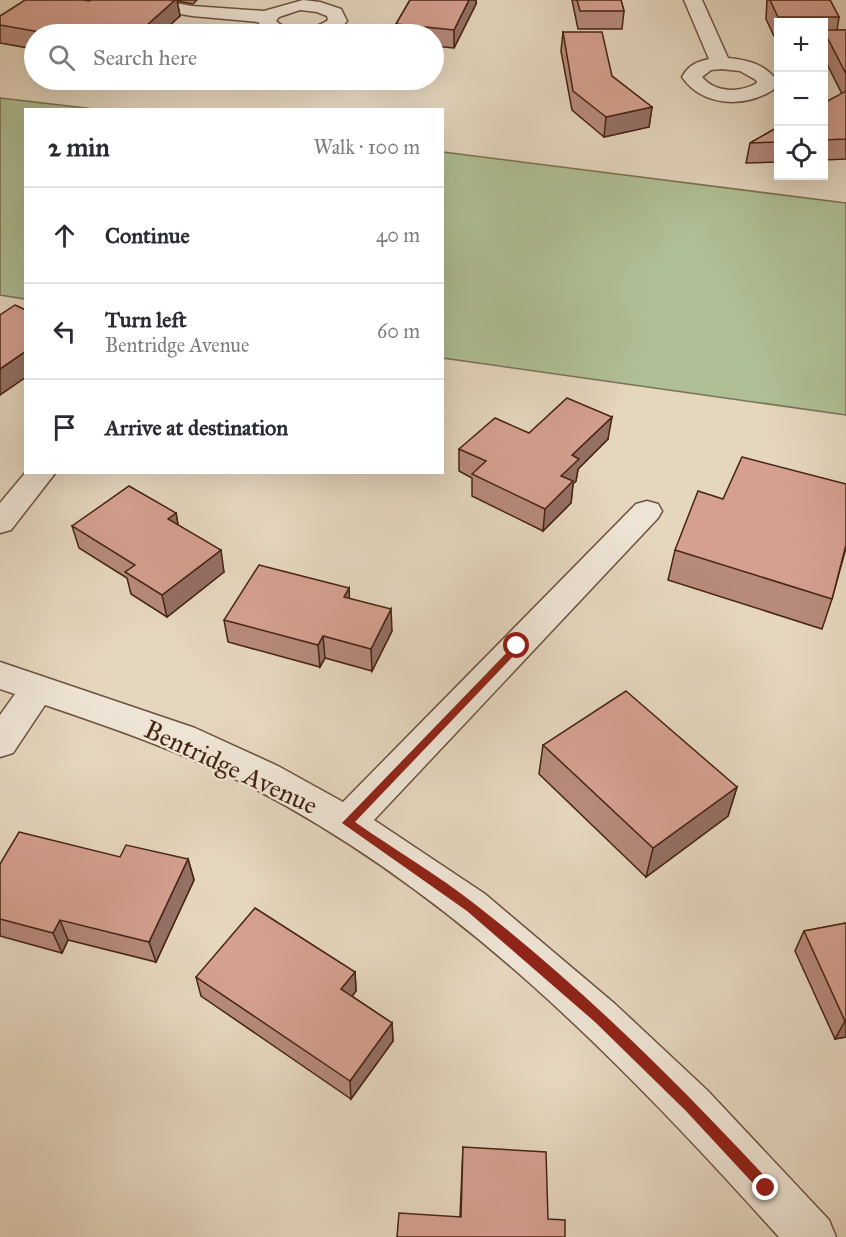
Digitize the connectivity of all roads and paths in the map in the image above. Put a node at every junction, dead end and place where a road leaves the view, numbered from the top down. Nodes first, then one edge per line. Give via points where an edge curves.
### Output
1 (128, 0) edge
2 (693, 0) edge
3 (268, 17) dead end
4 (721, 63) dead end
5 (40, 474) edge
6 (647, 511) dead end
7 (0, 523) edge
8 (0, 675) edge
9 (38, 688) junction
10 (0, 743) edge
11 (347, 823) junction
12 (812, 1237) edge

1 - 3 street via 192,11
2 - 4 street
5 - 7 street
6 - 11 street
8 - 9 street, Bentridge Avenue
9 - 10 street
9 - 11 street, Bentridge Avenue via 182,738 265,777
11 - 12 street, Bentridge Avenue via 471,908 600,1018 691,1106

